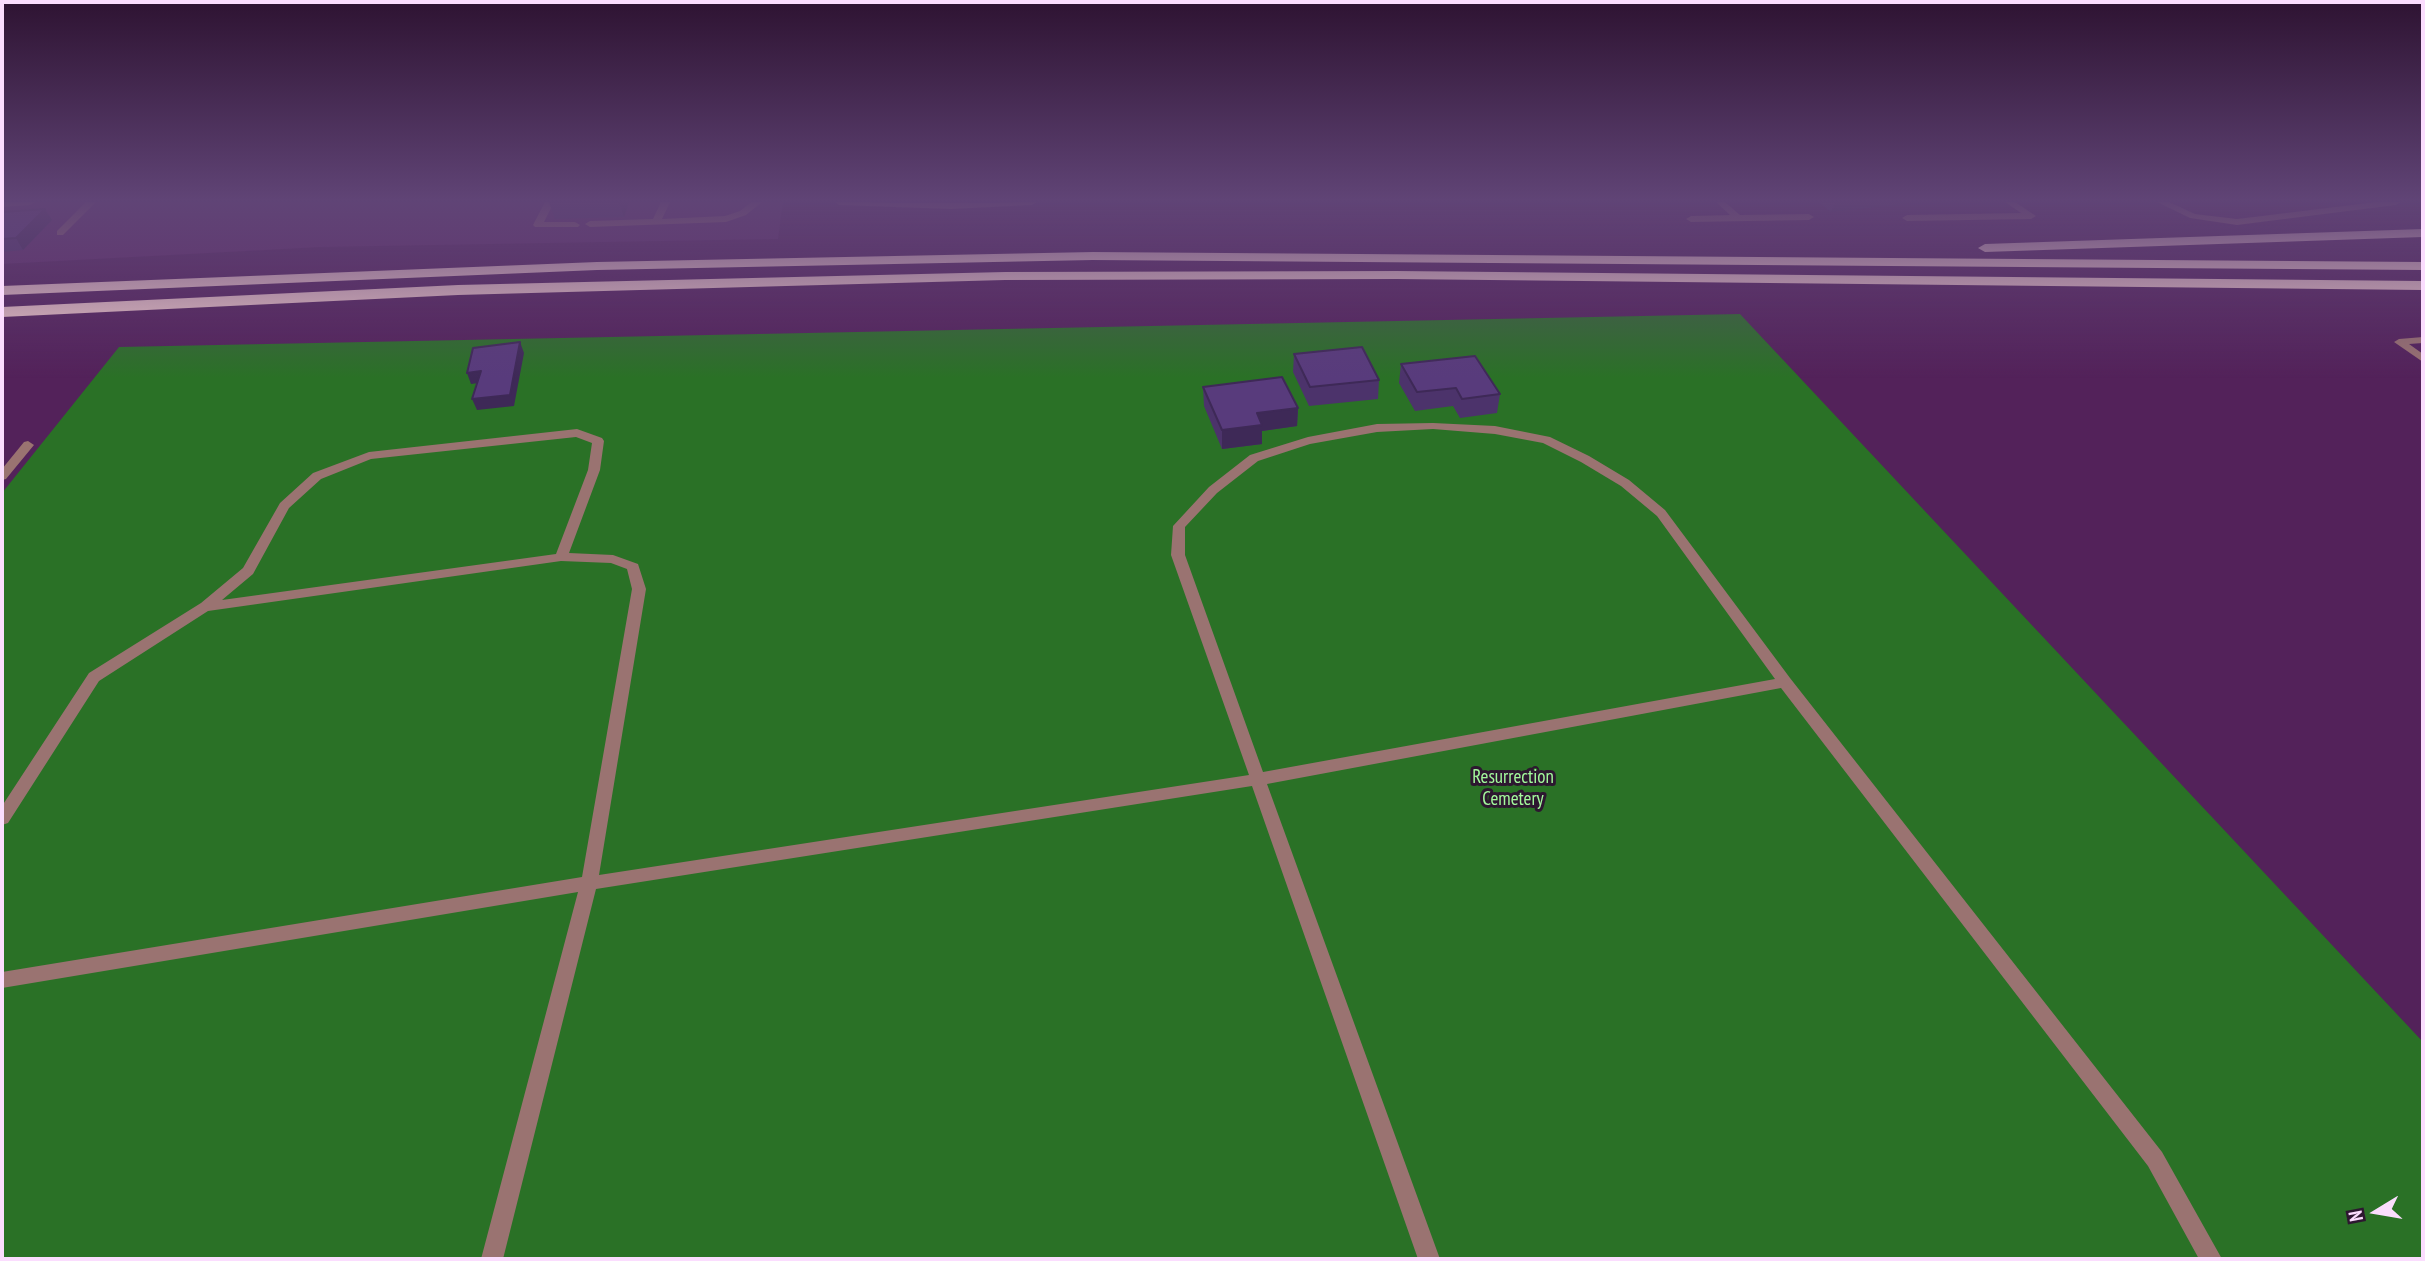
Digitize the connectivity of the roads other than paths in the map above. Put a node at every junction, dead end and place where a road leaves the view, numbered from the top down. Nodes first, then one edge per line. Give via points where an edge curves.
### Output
1 (797, 261) edge
2 (1880, 261) edge
3 (2423, 266) edge
4 (1639, 278) junction
5 (2423, 286) edge
6 (2, 291) edge
7 (2423, 299) edge
8 (2, 312) edge
9 (2423, 340) edge
10 (2423, 359) edge
11 (28, 445) dead end
12 (2, 476) edge
13 (561, 557) junction
14 (204, 607) junction
15 (1785, 682) junction
16 (1260, 779) junction
17 (2, 818) edge
18 (589, 883) junction
19 (2, 980) edge
20 (492, 1259) edge
21 (1429, 1259) edge
22 (2211, 1259) edge

1 - 6 highway
2 - 3 highway
4 - 5 highway
4 - 7 highway via 1849,290
4 - 8 highway via 1206,275 869,279 384,293
9 - 10 street via 2399,342
11 - 12 street
13 - 14 street
13 - 14 street via 594,470 598,441 577,433 369,456 317,476 300,491 284,506 248,571
13 - 18 street via 613,559 633,567 639,589
14 - 17 street via 94,677
15 - 16 street
15 - 16 street via 1661,513 1625,483 1546,440 1494,430 1377,428 1308,441 1254,458 1213,490 1179,526 1178,555
15 - 22 street via 2155,1159
16 - 18 street
16 - 21 street
18 - 19 street
18 - 20 street

